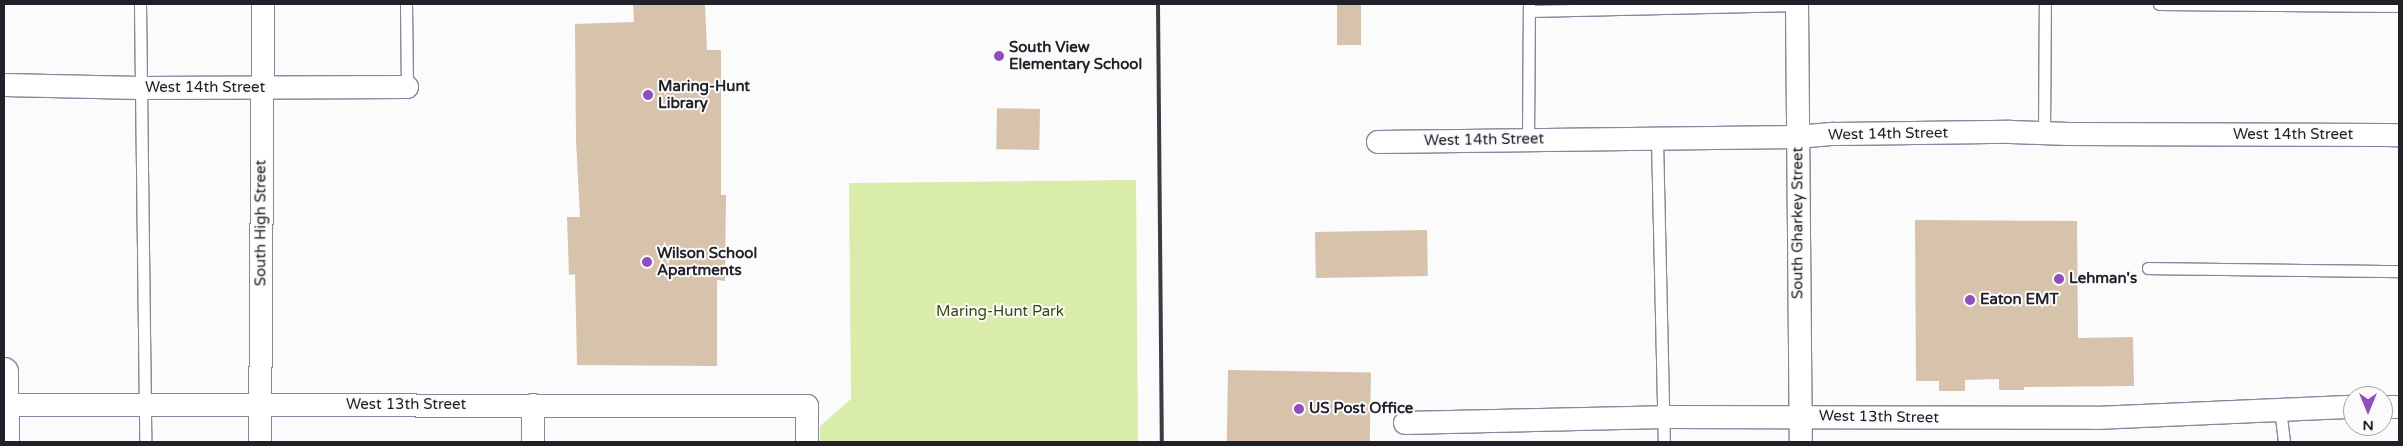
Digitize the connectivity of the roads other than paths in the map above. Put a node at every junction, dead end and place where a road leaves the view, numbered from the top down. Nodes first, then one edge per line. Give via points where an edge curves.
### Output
1 (140, 4) edge
2 (263, 4) edge
3 (406, 4) edge
4 (1797, 4) edge
5 (2045, 4) edge
6 (2158, 4) edge
7 (2399, 6) edge
8 (1529, 8) edge
9 (4, 85) edge
10 (406, 87) joint
11 (140, 88) junction
12 (262, 88) junction
13 (2044, 132) junction
14 (2399, 135) edge
15 (1797, 137) junction
16 (1657, 139) junction
17 (1528, 140) junction
18 (1378, 142) dead end
19 (2148, 268) dead end
20 (2399, 271) edge
21 (4, 372) edge
22 (4, 405) edge
23 (143, 405) junction
24 (533, 405) junction
25 (260, 406) junction
26 (2343, 407) edge
27 (2280, 409) junction
28 (1800, 416) junction
29 (1664, 417) junction
30 (1405, 423) dead end
31 (5, 442) edge
32 (144, 442) edge
33 (260, 442) edge
34 (533, 442) edge
35 (807, 442) edge
36 (1664, 442) edge
37 (1801, 442) edge
38 (2284, 442) edge

1 - 11 lane
2 - 12 street, South High Street
3 - 10 lane
4 - 8 lane
4 - 15 street, South Gharkey Street
5 - 13 lane
6 - 7 lane
8 - 17 lane
9 - 11 street, West 14th Street
10 - 12 street, West 14th Street
11 - 12 street, West 14th Street
11 - 23 lane
12 - 25 street, South High Street
13 - 14 street, West 14th Street
13 - 15 street, West 14th Street
15 - 16 street, West 14th Street
15 - 28 street, South Gharkey Street
16 - 17 street, West 14th Street
16 - 29 lane
17 - 18 street, West 14th Street
19 - 20 lane
21 - 22 main road
22 - 23 street, West 13th Street
22 - 31 main road
23 - 25 street, West 13th Street
23 - 32 lane
24 - 25 street, West 13th Street
24 - 34 street
24 - 35 street, West 13th Street via 807,406
25 - 33 street, South High Street
26 - 27 street, West 13th Street
27 - 28 street, West 13th Street via 2211,415 2096,418
27 - 38 lane
28 - 29 street, West 13th Street
28 - 37 street, South Gharkey Street
29 - 30 street, West 13th Street
29 - 36 lane

